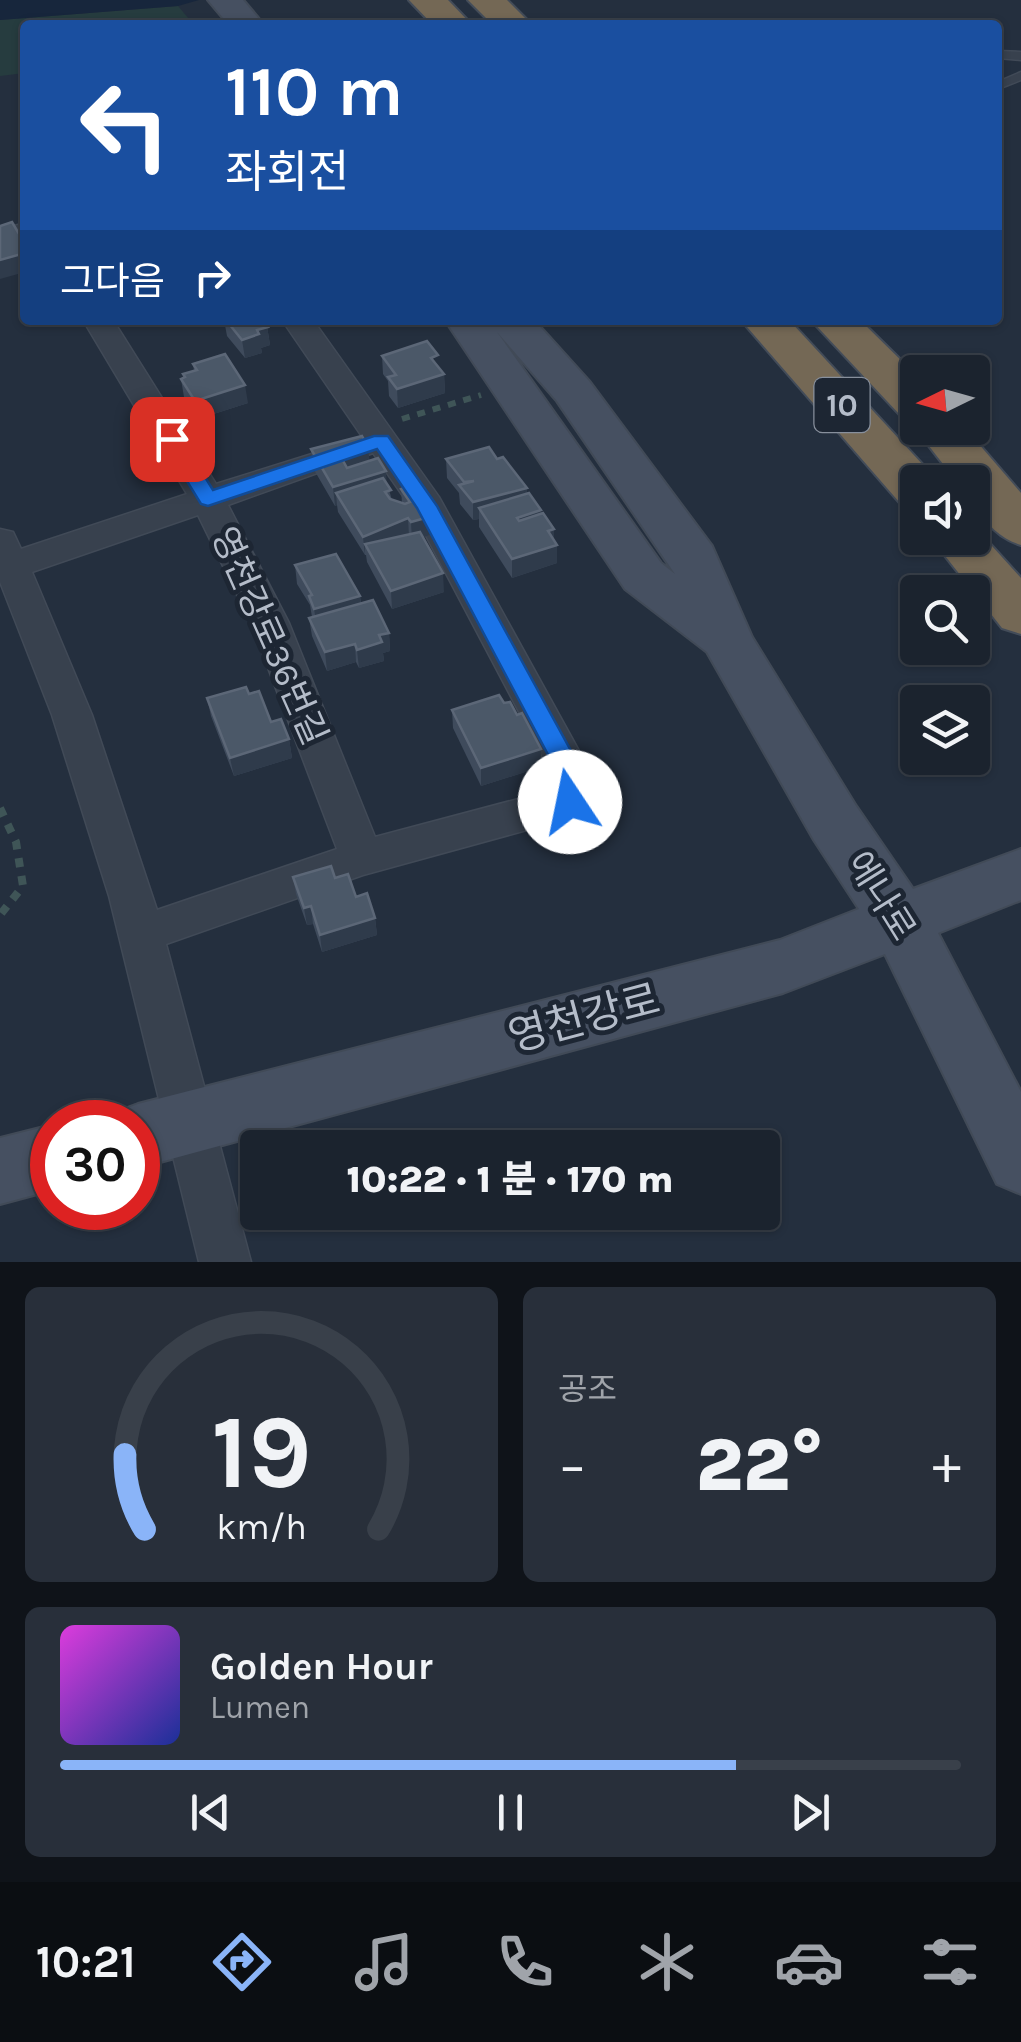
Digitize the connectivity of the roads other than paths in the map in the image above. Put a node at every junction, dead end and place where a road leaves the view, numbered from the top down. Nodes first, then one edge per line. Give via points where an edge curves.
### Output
1 (427, 0) edge
2 (486, 0) edge
3 (449, 20) edge
4 (508, 20) edge
5 (101, 325) edge
6 (301, 325) edge
7 (470, 325) edge
8 (514, 325) edge
9 (769, 325) edge
10 (839, 325) edge
11 (900, 388) edge
12 (377, 434) junction
13 (953, 445) edge
14 (900, 471) edge
15 (208, 499) junction
16 (1021, 526) edge
17 (6, 553) edge
18 (971, 555) edge
19 (1021, 614) edge
20 (728, 640) junction
21 (362, 858) junction
22 (1021, 874) edge
23 (899, 919) junction
24 (140, 934) junction
25 (164, 1128) edge
26 (1021, 1161) edge
27 (30, 1164) edge
28 (0, 1171) edge
29 (225, 1262) edge

1 - 3 highway
2 - 4 highway
5 - 15 street, 영천강로36번길
6 - 12 street
7 - 20 street, 에나로 via 643,576
8 - 20 street, 에나로 via 573,391 694,558
9 - 14 highway, 10
10 - 11 highway, 10
12 - 15 street
12 - 21 street via 426,506 574,780 570,802
13 - 16 highway
15 - 17 street
15 - 21 street, 영천강로36번길 via 270,623
17 - 24 street via 39,626
18 - 19 highway
20 - 23 street, 에나로
21 - 24 street
22 - 23 street, 영천강로
23 - 25 street, 영천강로 via 783,966
23 - 26 street, 에나로
24 - 25 street
25 - 29 street
27 - 28 street

